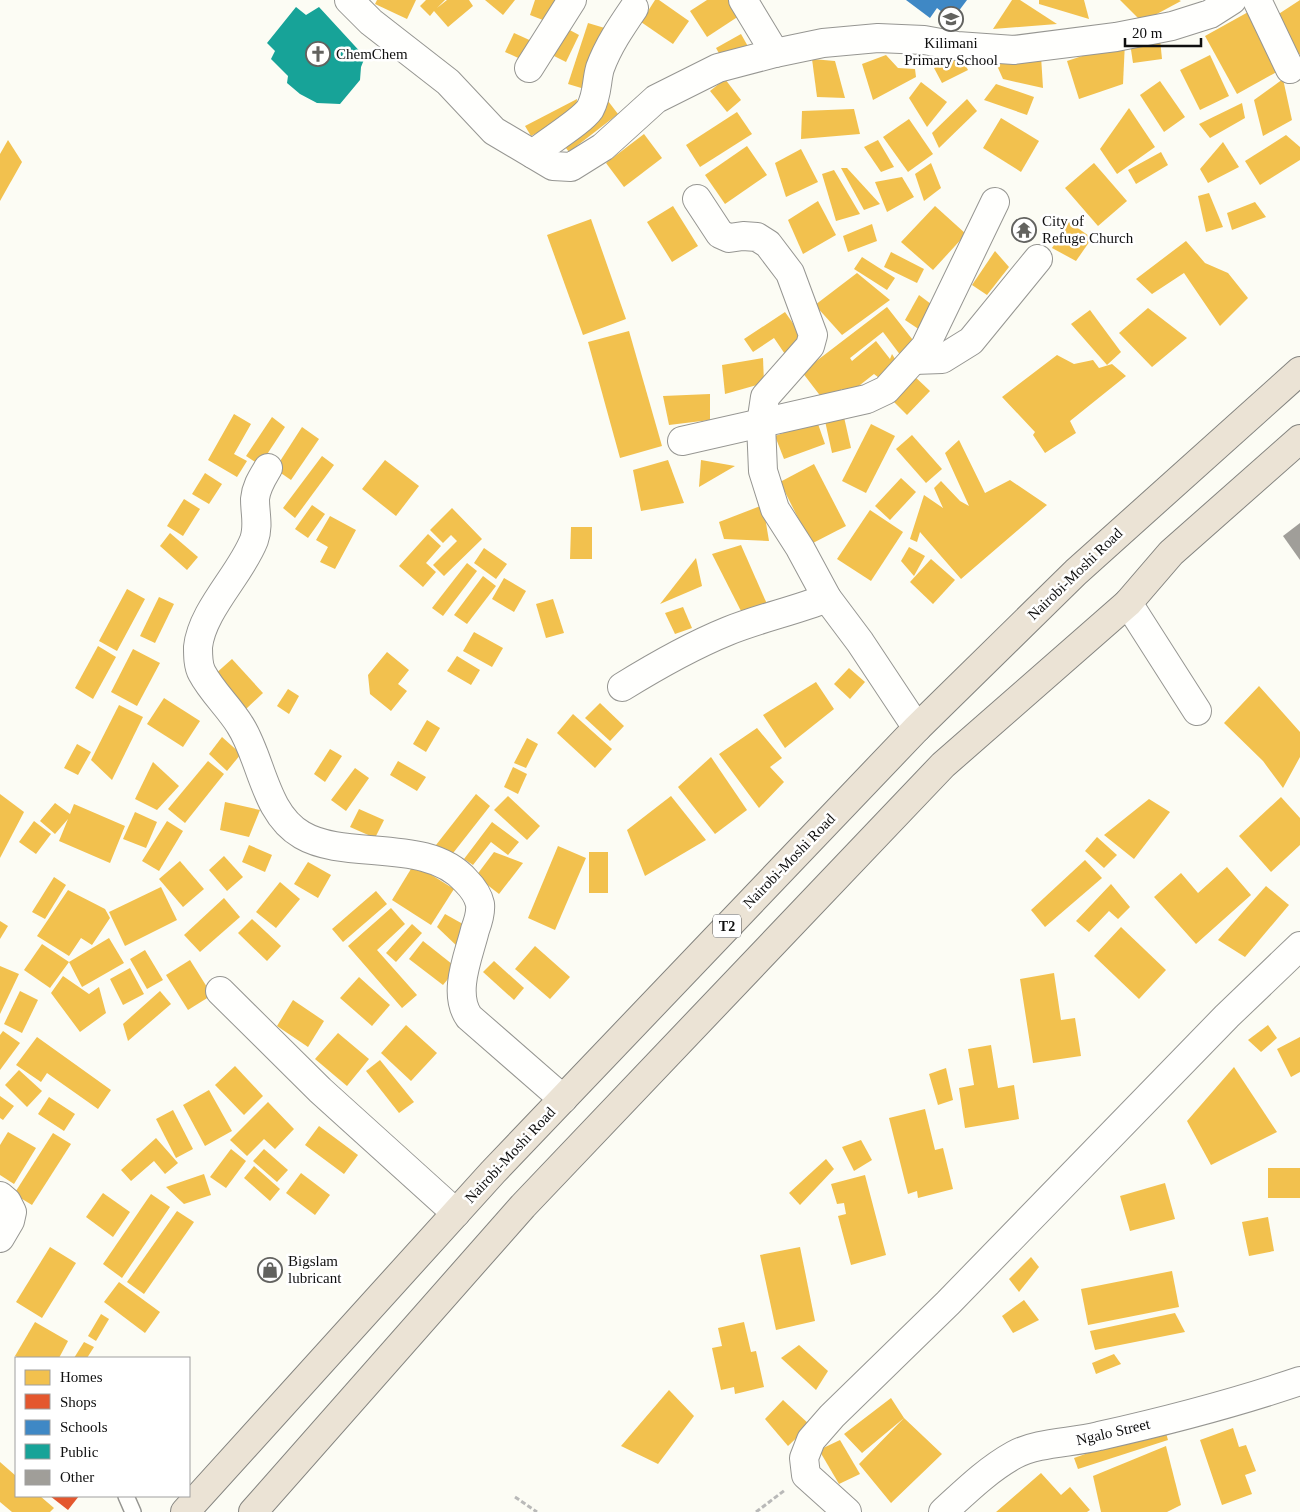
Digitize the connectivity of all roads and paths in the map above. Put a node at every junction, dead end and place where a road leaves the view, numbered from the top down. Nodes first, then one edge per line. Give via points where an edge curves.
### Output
1 (348, 0) edge
2 (572, 0) edge
3 (743, 0) edge
4 (1232, 0) edge
5 (1257, 0) edge
6 (634, 8) dead end
7 (775, 53) junction
8 (529, 68) dead end
9 (1290, 69) dead end
10 (533, 154) junction
11 (697, 199) dead end
12 (995, 202) dead end
13 (1038, 259) dead end
14 (914, 360) junction
15 (1300, 371) edge
16 (761, 424) junction
17 (1300, 439) edge
18 (682, 441) dead end
19 (268, 468) dead end
20 (827, 598) junction
21 (1128, 603) junction
22 (622, 687) dead end
23 (1197, 711) dead end
24 (916, 728) junction
25 (1300, 946) edge
26 (220, 991) dead end
27 (563, 1099) junction
28 (0, 1196) edge
29 (456, 1213) junction
30 (0, 1238) edge
31 (1300, 1380) edge
32 (806, 1475) junction
33 (126, 1497) edge
34 (515, 1497) dead end
35 (133, 1512) edge
36 (185, 1512) edge
37 (253, 1512) edge
38 (537, 1512) edge
39 (756, 1512) edge
40 (847, 1512) edge
41 (942, 1512) edge

1 - 10 street via 448,82 488,125
2 - 8 street
3 - 7 street
4 - 7 street via 1210,14 1172,26 1014,50 878,38 823,43
5 - 9 street
6 - 10 street via 607,51 599,71 598,89 589,109 577,123
7 - 10 street via 718,68 656,99 603,147 571,168 553,166
11 - 16 street via 720,234 729,238 757,237 768,244 790,273 810,322 813,335 810,346 766,397
12 - 14 street via 925,347
13 - 14 street via 970,340 942,359
14 - 16 street via 886,390 868,399
15 - 24 highway, Nairobi-Moshi Road / T2 via 1076,572
16 - 18 street
16 - 20 street via 763,471 775,510
17 - 21 highway via 1170,553
19 - 27 street via 259,482 255,498 258,526 253,542 219,598 198,646 201,673 241,726 272,800 288,825 302,836 320,843 414,855 443,864 464,878 480,904 464,973 463,1008 469,1017
20 - 22 street via 729,631 666,660
20 - 24 street
21 - 23 street
21 - 37 highway via 943,765 523,1206
24 - 27 highway, Nairobi-Moshi Road / T2
25 - 32 street via 832,1416 811,1440 804,1458
26 - 29 street via 320,1090
27 - 29 highway, Nairobi-Moshi Road / T2
28 - 30 street via 12,1212
29 - 36 highway, Nairobi-Moshi Road / T2
31 - 41 street, Ngalo Street via 1132,1428 1015,1455 976,1482
32 - 39 path
32 - 40 street
33 - 35 lane
34 - 38 path

